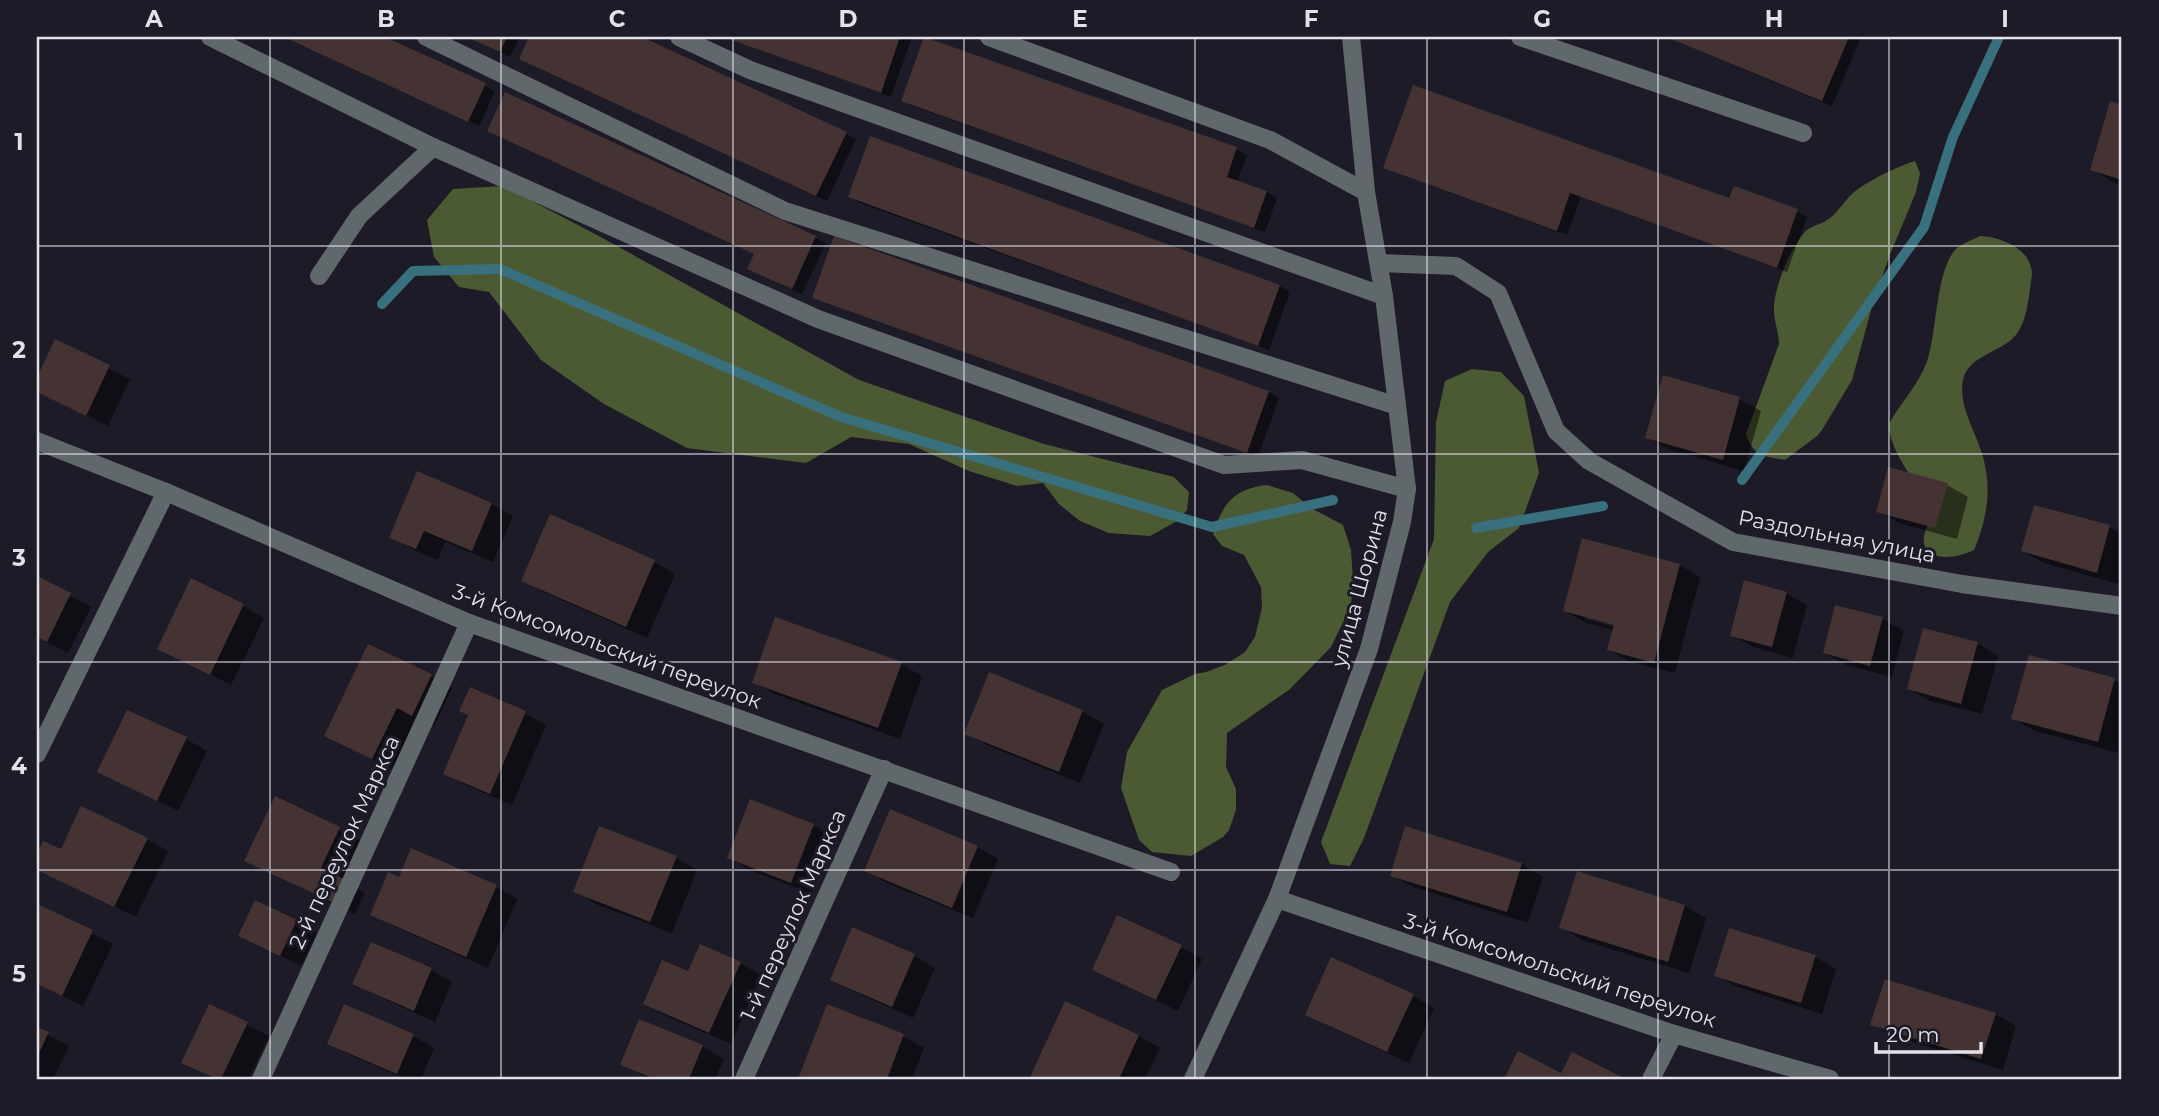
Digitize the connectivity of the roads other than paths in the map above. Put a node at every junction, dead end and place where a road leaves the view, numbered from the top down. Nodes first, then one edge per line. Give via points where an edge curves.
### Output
1 (210, 37) edge
2 (426, 37) edge
3 (679, 37) edge
4 (989, 37) edge
5 (1351, 37) edge
6 (1520, 37) edge
7 (1803, 133) dead end
8 (433, 147) junction
9 (1366, 192) junction
10 (1379, 263) junction
11 (319, 276) dead end
12 (1384, 296) junction
13 (1397, 405) junction
14 (37, 441) edge
15 (1407, 489) junction
16 (166, 492) junction
17 (2122, 606) edge
18 (469, 623) junction
19 (37, 754) edge
20 (884, 769) junction
21 (1171, 873) dead end
22 (1277, 899) junction
23 (1674, 1034) junction
24 (261, 1079) edge
25 (744, 1079) edge
26 (1193, 1079) edge
27 (1651, 1079) edge
28 (1829, 1079) edge

1 - 8 street
2 - 13 street via 785,211
3 - 12 street via 750,70
4 - 9 street via 1270,140
5 - 9 street, улица Шорина
6 - 7 street
8 - 11 street via 359,216
8 - 15 street via 818,319 1224,465 1302,460
9 - 10 street, улица Шорина
10 - 12 street, улица Шорина
10 - 17 street, Раздольная улица via 1456,266 1498,293 1556,431 1589,461 1733,542 1962,584
12 - 13 street, улица Шорина
13 - 15 street, улица Шорина
14 - 16 street, 3-й Комсомольский переулок
15 - 22 street, улица Шорина via 1369,649
16 - 18 street, 3-й Комсомольский переулок
16 - 19 street
18 - 20 street, 3-й Комсомольский переулок
18 - 24 street, 2-й переулок Маркса
20 - 21 street, 3-й Комсомольский переулок
20 - 25 street, 1-й переулок Маркса
22 - 23 street, 3-й Комсомольский переулок
22 - 26 street, улица Шорина
23 - 27 street
23 - 28 street, 3-й Комсомольский переулок

